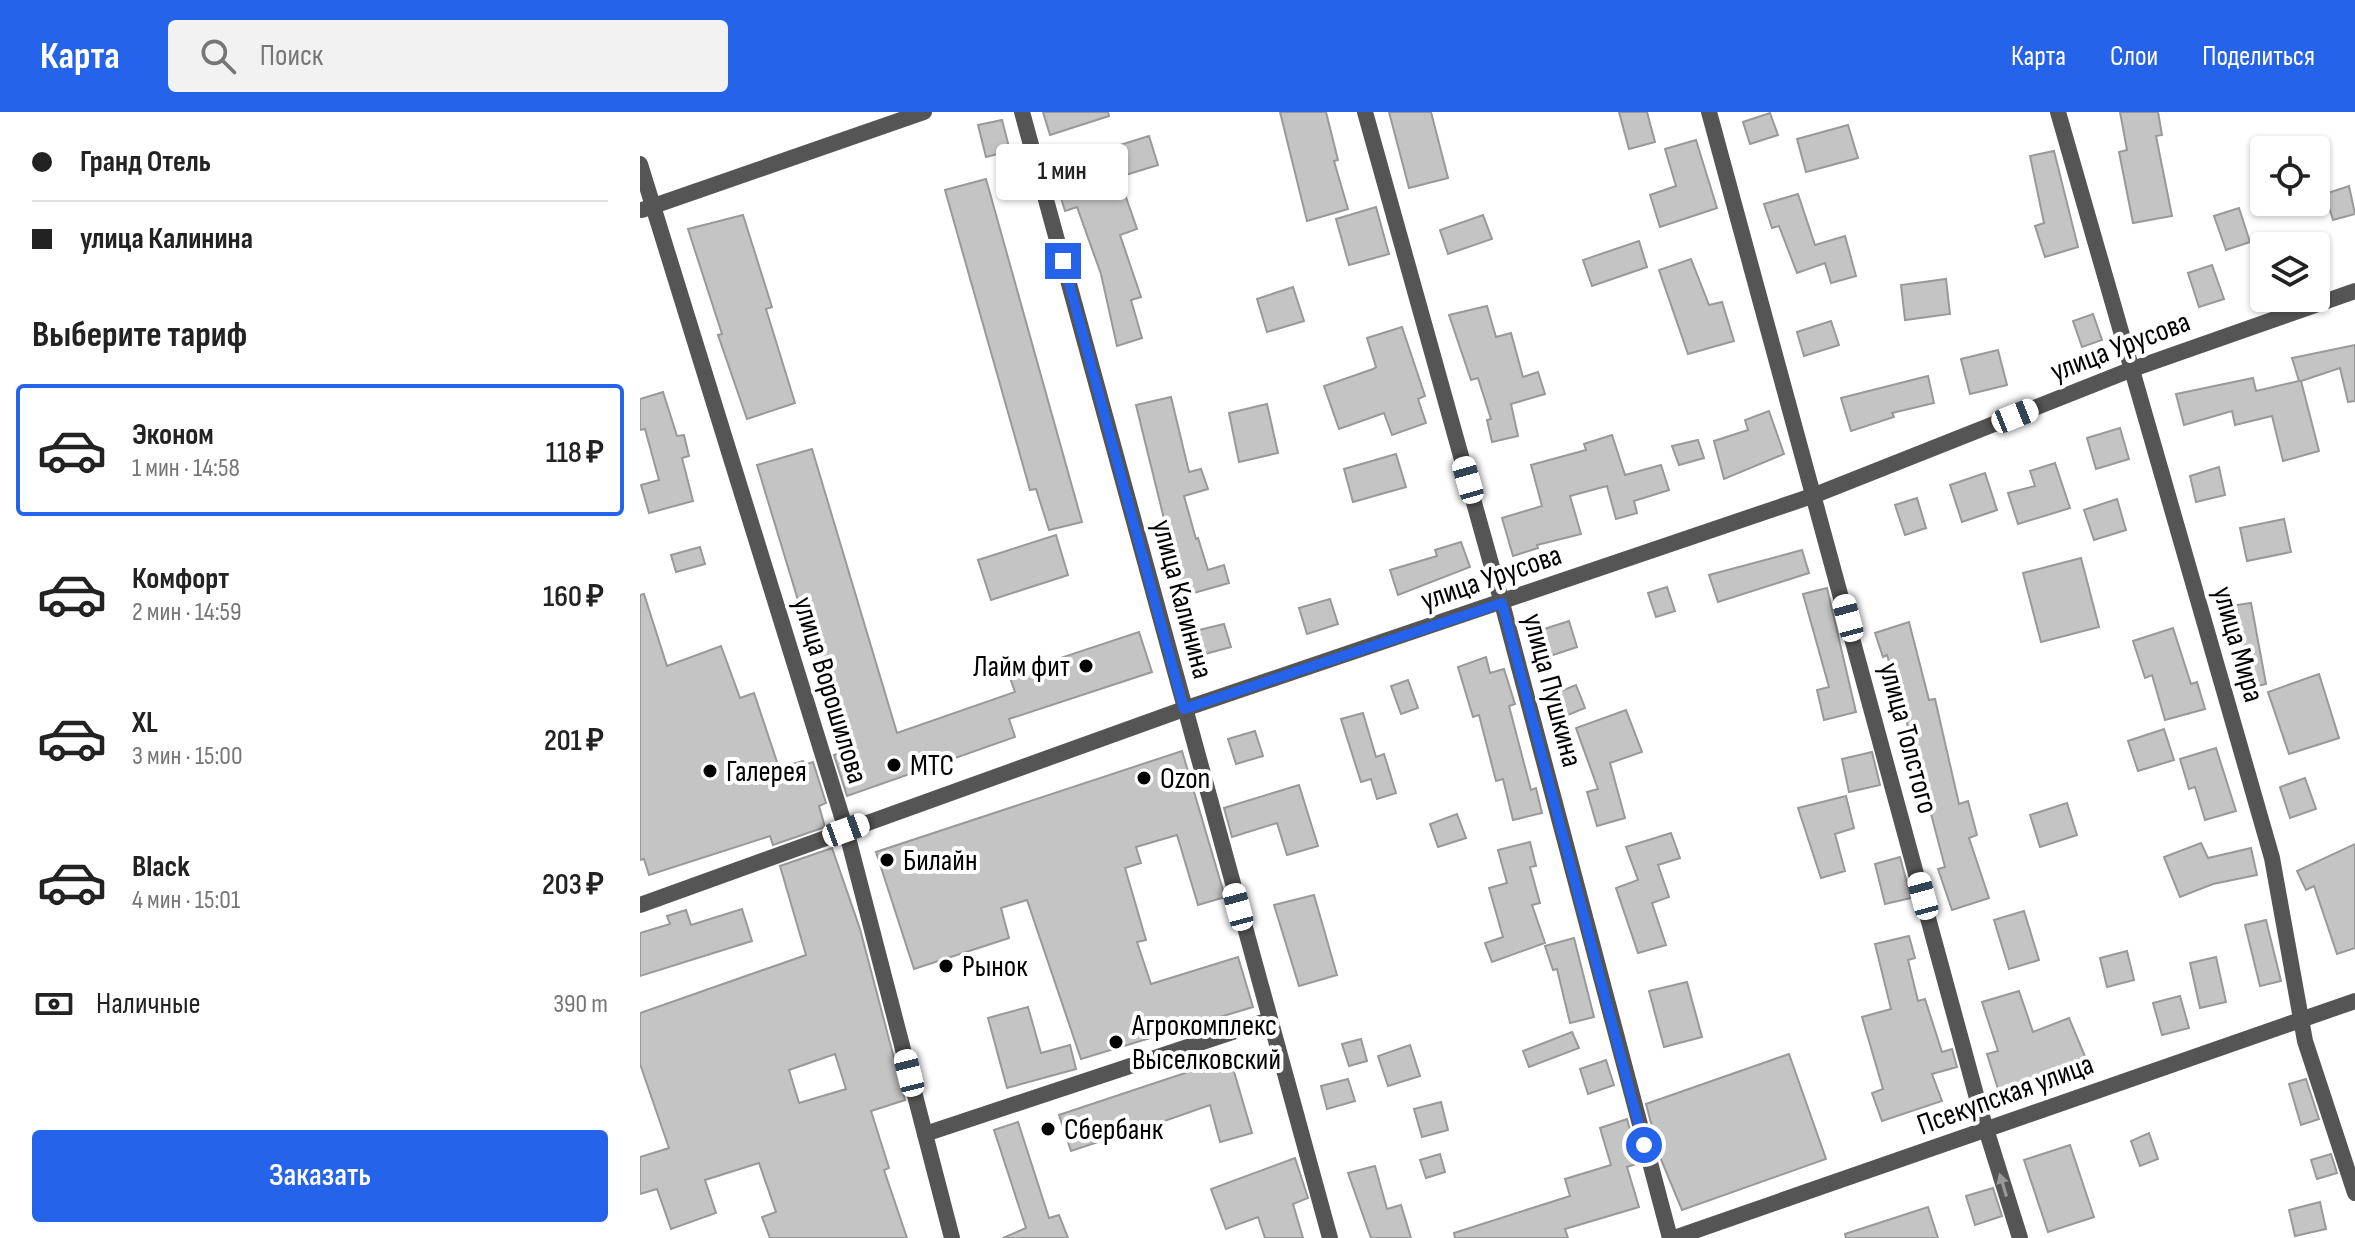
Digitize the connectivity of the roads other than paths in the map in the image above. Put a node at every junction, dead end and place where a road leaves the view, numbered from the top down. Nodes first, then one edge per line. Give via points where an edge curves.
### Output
1 (924, 112) edge
2 (1022, 112) edge
3 (1365, 112) edge
4 (1709, 112) edge
5 (2058, 112) edge
6 (640, 164) edge
7 (645, 209) edge
8 (2355, 291) edge
9 (2130, 370) junction
10 (1815, 495) junction
11 (1502, 603) junction
12 (1184, 709) junction
13 (846, 830) junction
14 (640, 905) edge
15 (2355, 1001) edge
16 (2301, 1019) junction
17 (1269, 1020) junction
18 (1986, 1131) junction
19 (925, 1134) junction
20 (2355, 1193) edge
21 (952, 1238) edge
22 (1330, 1238) edge
23 (1672, 1238) edge
24 (2020, 1238) edge

1 - 7 street
2 - 12 street, улица Калинина
3 - 11 street, улица Пушкина
4 - 10 street, улица Толстого
5 - 9 street, улица Мира
6 - 7 street, улица Ворошилова
7 - 13 street, улица Ворошилова
8 - 9 street, улица Урусова
9 - 10 street, улица Урусова
9 - 16 street, улица Мира via 2272,858
10 - 11 street, улица Урусова
10 - 18 street, улица Толстого
11 - 12 street, улица Урусова
11 - 23 street, улица Пушкина
12 - 13 street, улица Урусова
12 - 17 street, улица Калинина
13 - 14 street, улица Урусова
13 - 19 street, улица Ворошилова
15 - 16 street, Псекупская улица
16 - 18 street, Псекупская улица
16 - 20 street, улица Мира
17 - 19 street
17 - 22 street, улица Калинина
18 - 23 street, Псекупская улица
24 -> 18 street, улица Толстого
19 - 21 street, улица Ворошилова

